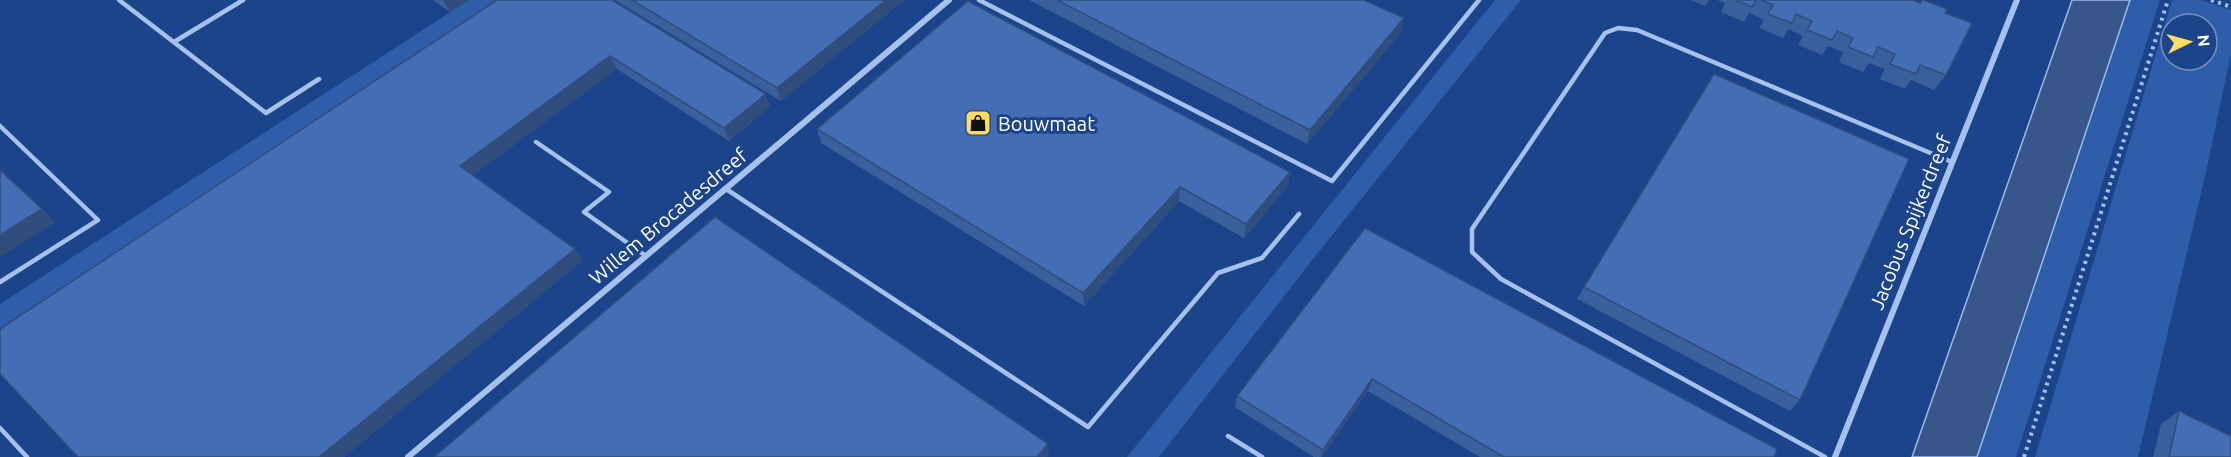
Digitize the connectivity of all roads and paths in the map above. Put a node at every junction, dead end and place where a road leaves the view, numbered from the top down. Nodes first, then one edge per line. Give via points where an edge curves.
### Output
1 (119, 0) edge
2 (243, 0) edge
3 (949, 0) edge
4 (979, 0) edge
5 (1479, 0) edge
6 (2017, 0) edge
7 (2168, 0) edge
8 (2211, 0) edge
9 (2231, 8) edge
10 (174, 42) junction
11 (319, 79) dead end
12 (0, 126) edge
13 (536, 142) dead end
14 (1952, 162) junction
15 (726, 189) junction
16 (1299, 214) dead end
17 (646, 256) junction
18 (0, 282) edge
19 (0, 428) edge
20 (1228, 436) dead end
21 (27, 457) edge
22 (408, 457) edge
23 (1262, 457) edge
24 (1825, 457) edge
25 (1835, 457) edge
26 (2024, 457) edge

1 - 10 lane
2 - 10 lane
3 - 15 street, Willem Brocadesdreef
4 - 5 lane via 1332,182
6 - 14 street, Jacobus Spijkerdreef
7 - 26 path
8 - 9 path
10 - 11 lane via 266,113
12 - 18 lane via 98,220
13 - 17 lane via 609,192 584,212
14 - 24 lane via 1637,30 1618,28 1605,33 1472,229 1472,252 1501,279
14 - 25 street, Jacobus Spijkerdreef
15 - 16 lane via 1088,427 1218,273 1262,258
15 - 17 street, Willem Brocadesdreef
17 - 22 street, Willem Brocadesdreef
19 - 21 lane
20 - 23 lane

